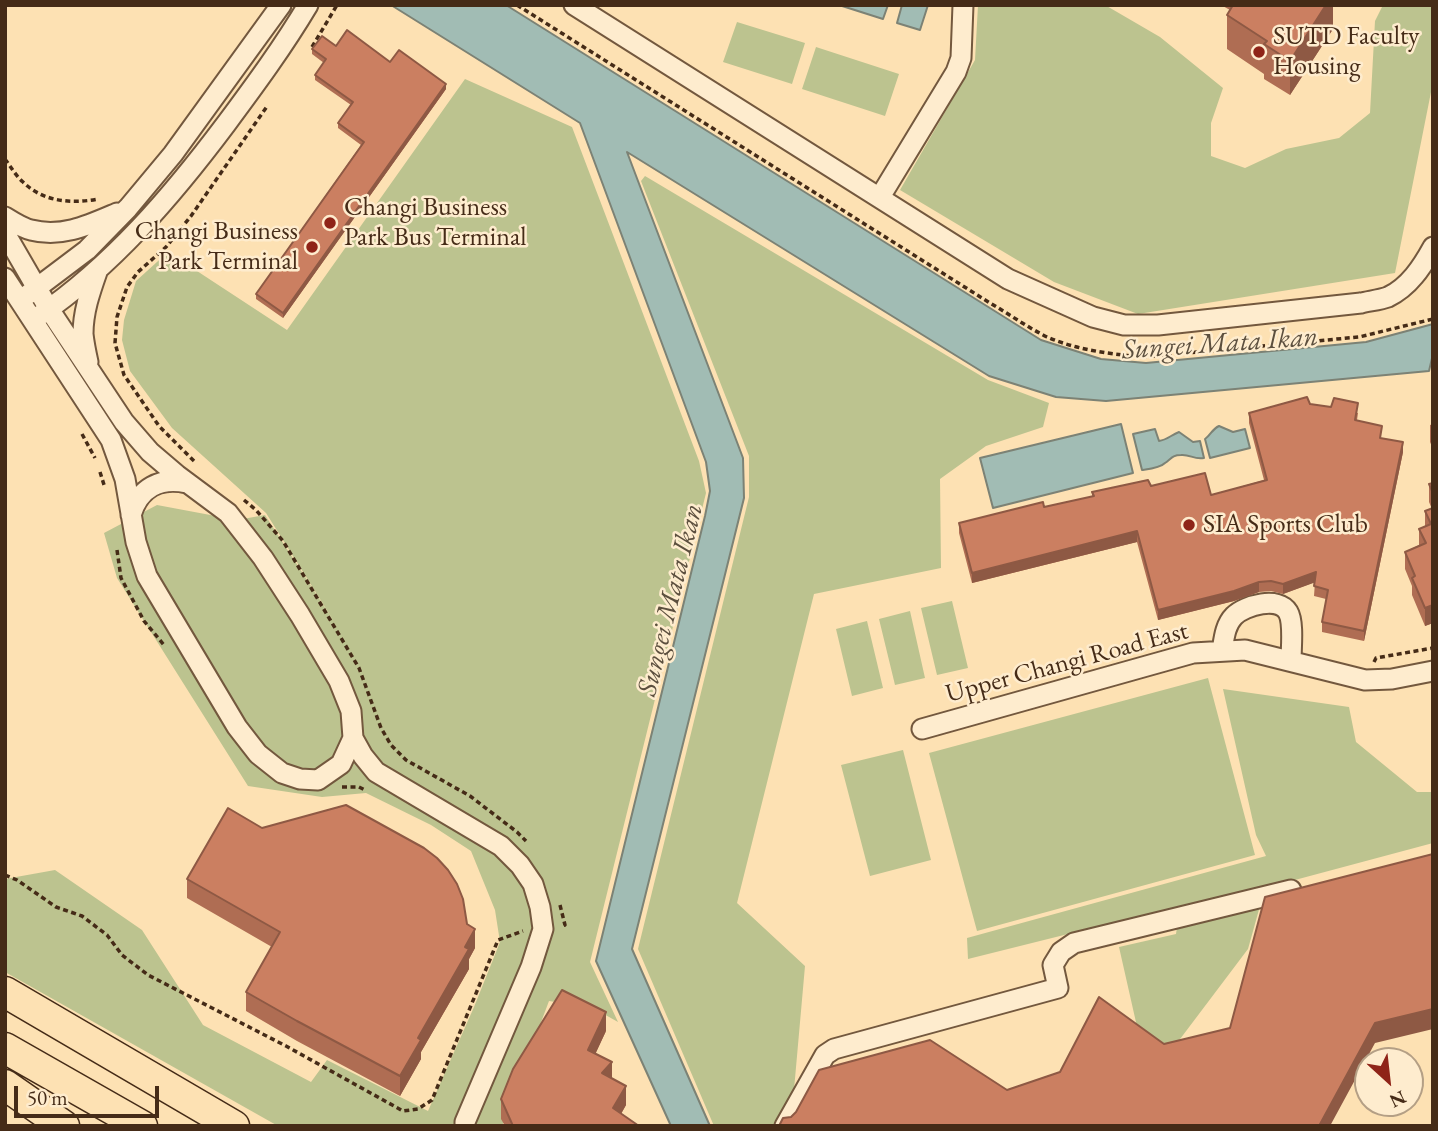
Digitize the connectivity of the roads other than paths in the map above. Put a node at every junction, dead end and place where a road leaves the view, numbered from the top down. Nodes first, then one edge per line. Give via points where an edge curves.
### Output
1 (282, 5) edge
2 (308, 5) edge
3 (574, 5) edge
4 (963, 5) edge
5 (880, 197) junction
6 (128, 208) junction
7 (5, 218) edge
8 (5, 233) edge
9 (1433, 247) edge
10 (97, 271) junction
11 (5, 278) edge
12 (36, 288) junction
13 (20, 301) junction
14 (49, 309) junction
15 (32, 320) junction
16 (89, 370) junction
17 (187, 482) junction
18 (131, 515) junction
19 (1222, 652) junction
20 (1291, 661) junction
21 (1433, 671) edge
22 (922, 729) dead end
23 (353, 738) junction
24 (376, 772) junction
25 (335, 779) junction
26 (1314, 884) edge
27 (5, 992) edge
28 (5, 1048) edge
29 (5, 1085) edge
30 (465, 1124) edge
31 (64, 1126) edge
32 (142, 1126) edge
33 (234, 1126) edge
34 (785, 1126) edge

1 - 6 street
2 - 10 street via 272,63 191,171
3 - 5 street
4 - 5 street via 961,58 956,72
5 - 9 street via 1009,279 1093,317 1124,325 1158,325 1388,297 1422,268
6 - 7 street via 73,231 50,233 28,230
6 - 12 street via 87,250
8 - 12 street
10 - 14 street
10 - 16 street via 83,335
11 - 13 street
12 - 13 street
12 - 14 street
13 - 15 street
14 - 15 street
14 - 16 street
15 - 18 street via 111,440
16 - 17 street via 141,442
17 - 18 street via 173,480 147,490
17 - 23 street via 228,513 300,615 339,681 351,711
18 - 25 street via 147,576 237,727 258,754 282,774
19 - 20 street, Upper Changi Road East via 1245,650
19 - 20 street via 1225,630 1233,617 1279,603 1291,617
19 - 22 street, Upper Changi Road East via 1193,653
20 - 21 street, Upper Changi Road East via 1365,680
23 - 24 street
23 - 25 street
24 - 25 street
24 - 30 street via 501,846 533,884 540,907 543,929 531,967
26 - 34 street via 1074,943 1053,965 1058,988 829,1052
27 - 33 highway
28 - 32 highway
29 - 31 highway

